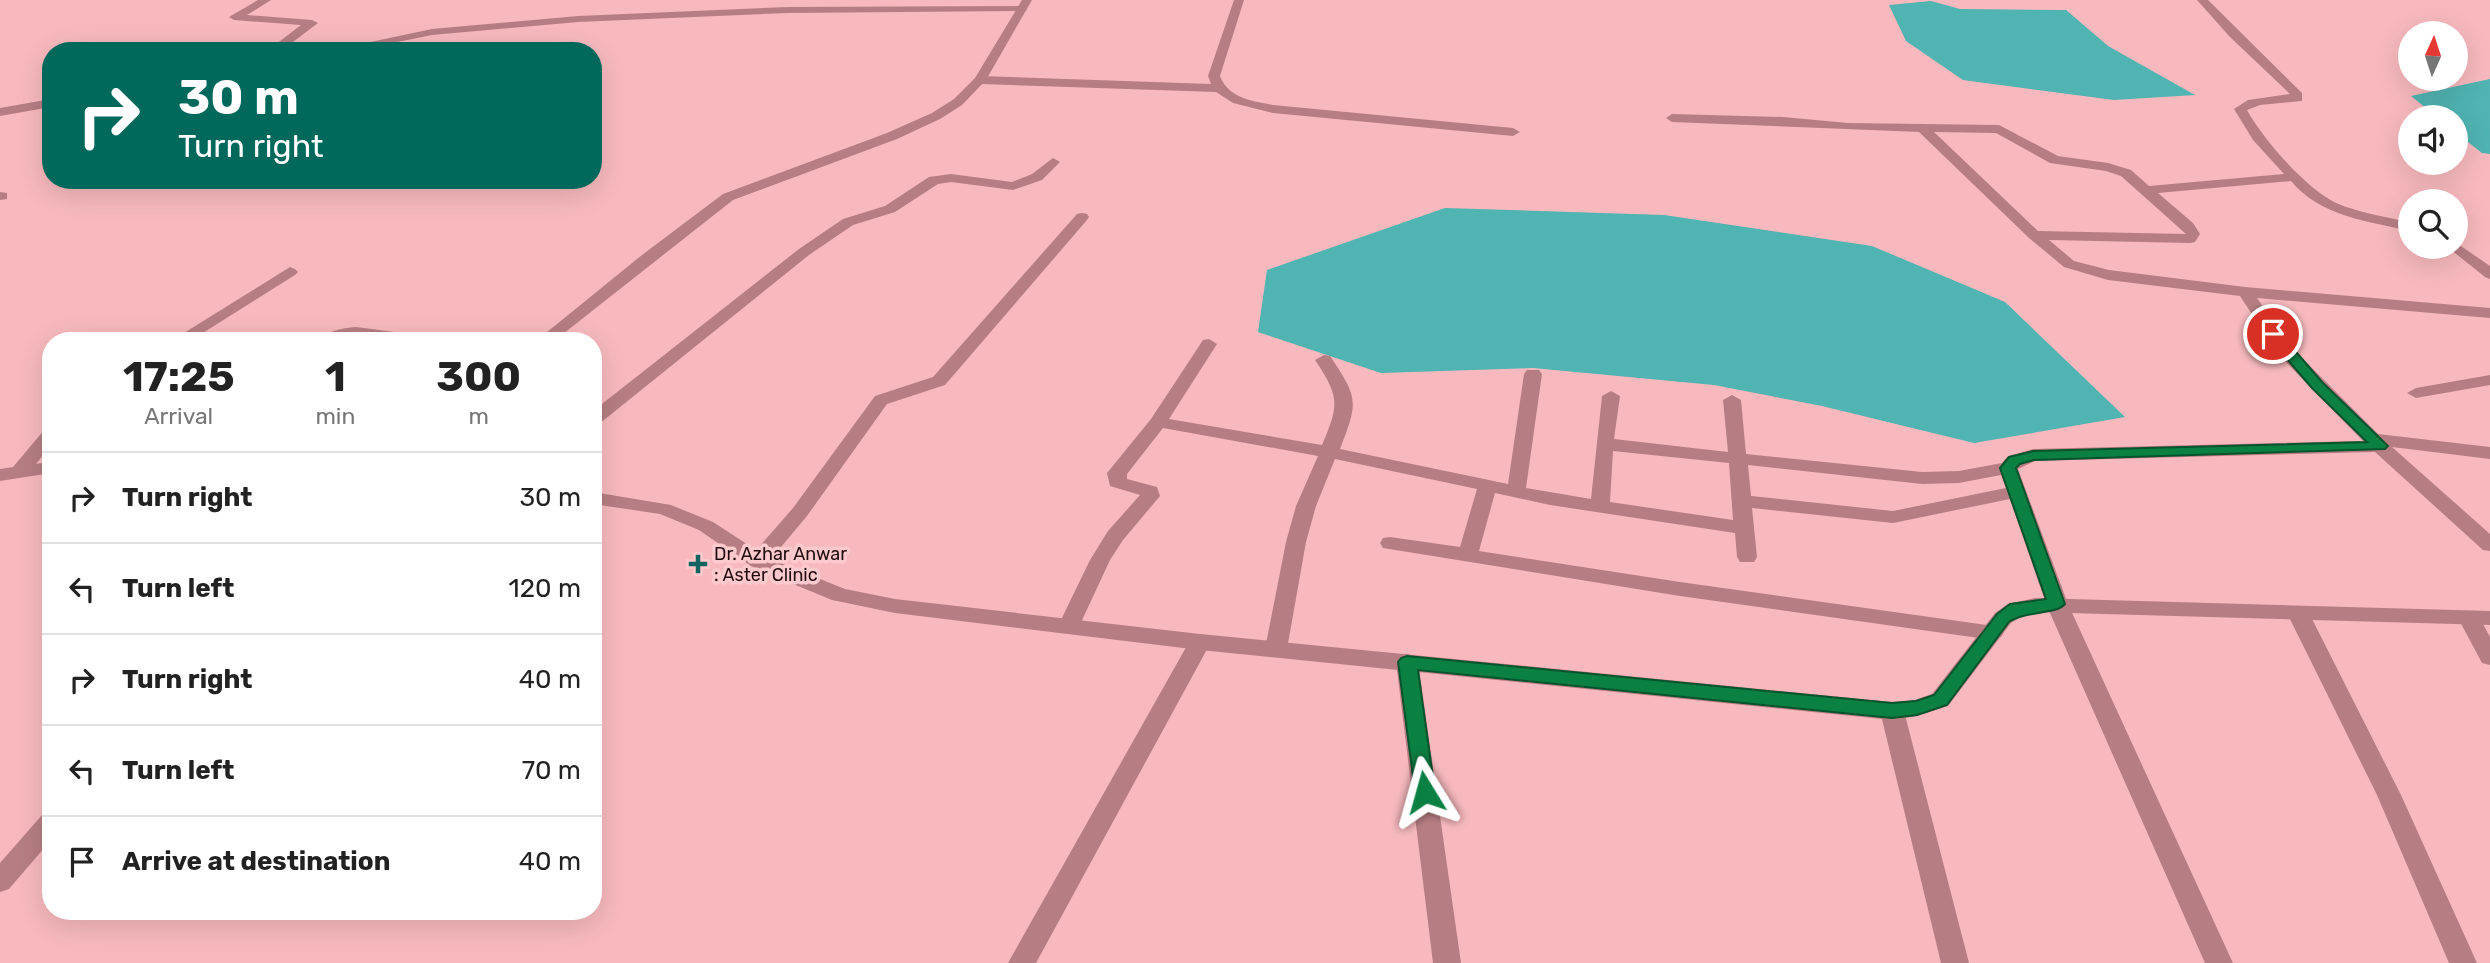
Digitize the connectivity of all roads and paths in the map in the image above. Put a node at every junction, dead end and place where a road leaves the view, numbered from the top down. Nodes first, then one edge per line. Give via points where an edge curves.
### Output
1 (266, 0) edge
2 (754, 0) edge
3 (840, 0) edge
4 (1239, 0) edge
5 (2202, 0) edge
6 (1025, 5) edge
7 (831, 9) junction
8 (740, 11) junction
9 (286, 42) edge
10 (380, 42) edge
11 (980, 80) junction
12 (1218, 88) junction
13 (42, 105) edge
14 (0, 112) edge
15 (1672, 118) dead end
16 (1922, 128) junction
17 (1513, 132) dead end
18 (1053, 162) dead end
19 (2295, 177) junction
20 (2146, 190) junction
21 (1082, 217) dead end
22 (2398, 224) edge
23 (2034, 235) junction
24 (2468, 256) edge
25 (290, 272) dead end
26 (2490, 274) edge
27 (2245, 292) junction
28 (2490, 313) edge
29 (193, 332) edge
30 (555, 332) edge
31 (1209, 344) dead end
32 (1324, 360) dead end
33 (1533, 374) dead end
34 (2490, 380) edge
35 (2416, 393) dead end
36 (1611, 396) dead end
37 (1732, 400) dead end
38 (602, 413) edge
39 (1158, 422) junction
40 (42, 442) edge
41 (2376, 442) junction
42 (1604, 444) junction
43 (1329, 452) junction
44 (2490, 453) edge
45 (1736, 460) junction
46 (2008, 468) junction
47 (42, 469) edge
48 (10, 474) edge
49 (1488, 487) junction
50 (2017, 492) junction
51 (1516, 493) junction
52 (602, 499) edge
53 (1741, 501) junction
54 (1600, 506) junction
55 (1745, 528) junction
56 (1390, 543) dead end
57 (2490, 545) edge
58 (1468, 555) junction
59 (1747, 557) dead end
60 (758, 561) junction
61 (2057, 604) junction
62 (2298, 613) junction
63 (2479, 618) edge
64 (1069, 626) junction
65 (1993, 632) junction
66 (1200, 642) junction
67 (1276, 649) junction
68 (2490, 657) edge
69 (1407, 662) junction
70 (1892, 710) junction
71 (42, 830) edge
72 (11, 859) edge
73 (0, 881) edge
74 (1022, 963) edge
75 (1447, 963) edge
76 (1955, 963) edge
77 (2219, 963) edge
78 (2463, 963) edge

1 - 9 street via 234,17 312,23
2 - 8 street
3 - 7 street
4 - 12 street via 1214,76
5 - 19 street via 2296,93 2298,98 2292,100 2244,104 2241,109 2266,148
6 - 7 street
6 - 11 street
7 - 8 street
8 - 10 street via 508,24
11 - 12 street
11 - 30 street via 947,109 892,136 728,197
12 - 17 street via 1237,100 1273,109
13 - 14 street
15 - 16 street
16 - 20 street via 1998,129 2055,160 2118,170
16 - 23 street
18 - 38 street via 1037,177 1013,186 933,180 890,209 848,222
19 - 20 street
19 - 22 street via 2326,204
20 - 23 street via 2188,226 2193,234 2190,239
21 - 60 street via 939,381 881,400 800,512
23 - 27 street via 2057,257 2085,270
24 - 26 street
25 - 29 street
27 - 28 street
27 - 41 street via 2285,351
31 - 39 street
32 - 43 street via 1347,394
33 - 51 street
34 - 35 street
36 - 42 street
37 - 45 street
39 - 43 street
39 - 64 street via 1116,478 1150,491 1150,496 1100,560
40 - 48 street
41 - 44 street
41 - 46 street via 2033,455
41 - 57 street
42 - 45 street
42 - 54 street
43 - 49 street
43 - 67 street via 1296,542
45 - 46 street via 1931,479
45 - 53 street
46 - 50 street
47 - 48 street
49 - 51 street
49 - 58 street
50 - 53 street via 1893,517
50 - 61 street
51 - 54 street
52 - 60 street via 664,509 706,526
53 - 55 street
54 - 55 street
55 - 59 street
56 - 58 street
58 - 65 street
60 - 64 street via 840,595 895,606
61 - 62 street
61 - 65 street via 2016,609
61 - 77 street
62 - 63 street
62 - 78 street via 2389,795
63 - 68 street
64 - 66 street
65 - 70 street via 1940,700
66 - 67 street
66 - 74 street
67 - 69 street
69 - 70 street
69 - 75 street
70 - 76 street
71 - 72 street
72 - 73 street

